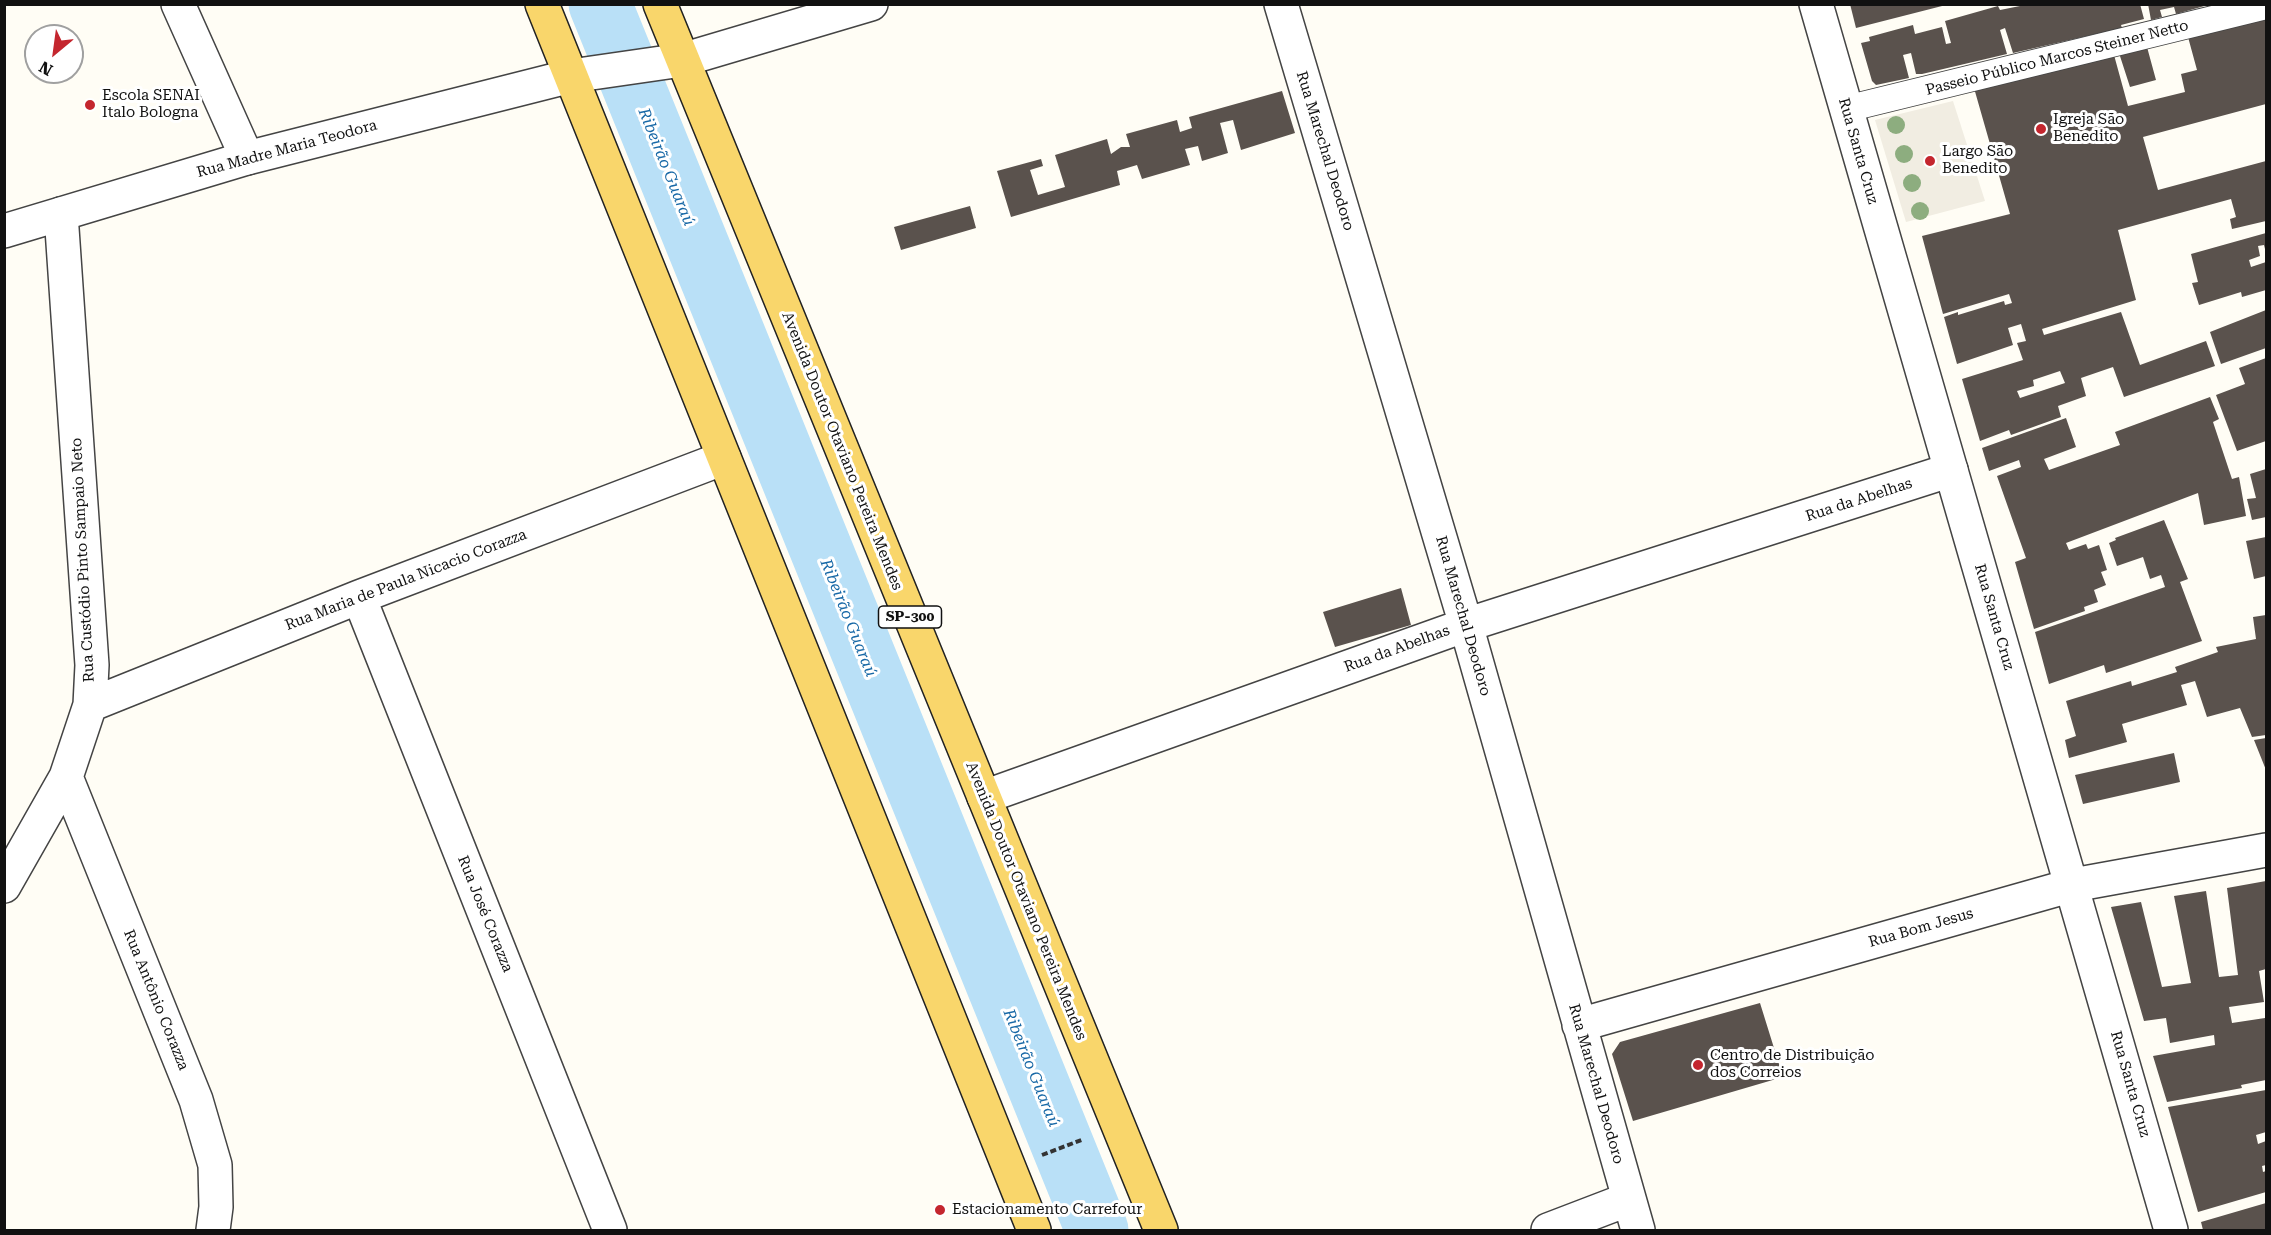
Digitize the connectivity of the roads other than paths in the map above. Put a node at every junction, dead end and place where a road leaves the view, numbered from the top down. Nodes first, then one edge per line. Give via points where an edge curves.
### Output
1 (178, 4) edge
2 (542, 4) edge
3 (660, 4) edge
4 (871, 4) edge
5 (1281, 4) edge
6 (1816, 4) edge
7 (2266, 6) edge
8 (670, 62) junction
9 (582, 75) junction
10 (1846, 109) junction
11 (247, 158) junction
12 (61, 214) junction
13 (4, 231) edge
14 (724, 458) junction
15 (1951, 470) junction
16 (360, 597) junction
17 (1466, 625) junction
18 (90, 705) junction
19 (66, 777) junction
20 (984, 797) junction
21 (2266, 850) edge
22 (2073, 885) junction
23 (4, 886) edge
24 (1579, 1025) junction
25 (1629, 1199) junction
26 (213, 1230) edge
27 (610, 1230) edge
28 (1034, 1230) edge
29 (1161, 1230) edge
30 (1548, 1230) edge
31 (1638, 1230) edge
32 (2171, 1230) edge

1 - 11 street
2 - 9 main road
3 - 8 main road, Avenida Doutor Otaviano Pereira Mendes / SP-300
4 - 8 street
5 - 17 street, Rua Marechal Deodoro
6 - 10 street, Rua Santa Cruz
7 - 10 street, Passeio Público Marcos Steiner Netto
8 - 9 street, Rua Madre Maria Teodora
8 - 20 main road, Avenida Doutor Otaviano Pereira Mendes / SP-300
9 - 11 street, Rua Madre Maria Teodora
9 - 14 main road
10 - 15 street, Rua Santa Cruz
11 - 12 street, Rua Madre Maria Teodora
12 - 13 street, Rua Madre Maria Teodora
12 - 18 street, Rua Custódio Pinto Sampaio Neto via 92,665
14 - 16 street, Rua Maria de Paula Nicacio Corazza
14 - 28 main road
15 - 17 street, Rua da Abelhas
15 - 22 street, Rua Santa Cruz
16 - 18 street, Rua Maria de Paula Nicacio Corazza
16 - 27 street, Rua José Corazza
17 - 20 street, Rua da Abelhas
17 - 24 street, Rua Marechal Deodoro
18 - 19 street, Rua Custódio Pinto Sampaio Neto
19 - 23 street, Rua Custódio Pinto Sampaio Neto
19 - 26 street, Rua Antônio Corazza via 196,1100 215,1165
20 - 29 main road, Avenida Doutor Otaviano Pereira Mendes / SP-300
21 - 22 street, Rua Bom Jesus
22 - 24 street, Rua Bom Jesus
22 - 32 street, Rua Santa Cruz
24 - 25 street, Rua Marechal Deodoro
25 - 30 street
25 - 31 street, Rua Marechal Deodoro

